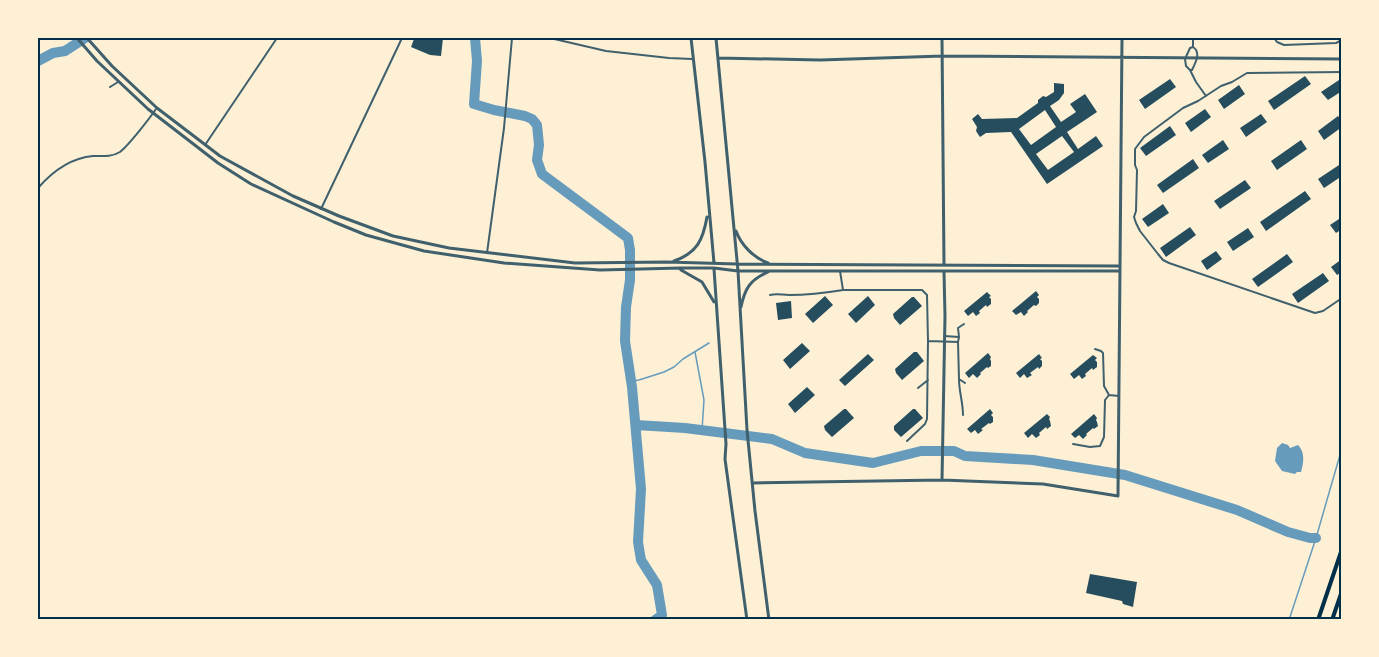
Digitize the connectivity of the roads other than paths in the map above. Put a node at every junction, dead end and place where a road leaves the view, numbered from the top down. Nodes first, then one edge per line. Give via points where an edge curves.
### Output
1 (77, 38) edge
2 (87, 38) edge
3 (277, 38) edge
4 (402, 38) edge
5 (512, 38) edge
6 (550, 38) edge
7 (691, 38) edge
8 (716, 38) edge
9 (942, 38) edge
10 (1122, 38) edge
11 (1193, 38) edge
12 (1274, 38) edge
13 (1341, 40) edge
14 (1193, 47) junction
15 (943, 56) junction
16 (1122, 57) junction
17 (693, 58) junction
18 (718, 58) junction
19 (1185, 59) junction
20 (1197, 59) junction
21 (1341, 59) edge
22 (1190, 70) junction
23 (1341, 72) edge
24 (118, 82) junction
25 (110, 87) dead end
26 (1206, 96) junction
27 (157, 108) junction
28 (153, 113) junction
29 (205, 144) junction
30 (38, 188) edge
31 (321, 208) junction
32 (708, 212) junction
33 (734, 227) junction
34 (488, 254) junction
35 (667, 262) junction
36 (737, 264) junction
37 (773, 265) junction
38 (714, 266) junction
39 (944, 266) junction
40 (677, 268) junction
41 (1119, 268) junction
42 (738, 271) junction
43 (772, 271) junction
44 (840, 271) junction
45 (944, 271) junction
46 (843, 290) junction
47 (770, 296) dead end
48 (1341, 298) edge
49 (716, 304) junction
50 (740, 312) junction
51 (964, 324) dead end
52 (944, 336) junction
53 (958, 337) junction
54 (928, 342) junction
55 (944, 342) junction
56 (958, 342) junction
57 (1095, 349) dead end
58 (959, 379) junction
59 (928, 380) junction
60 (964, 383) dead end
61 (918, 388) dead end
62 (1109, 395) junction
63 (1119, 396) junction
64 (963, 415) dead end
65 (907, 441) dead end
66 (1073, 444) dead end
67 (942, 480) junction
68 (753, 483) junction
69 (1341, 549) edge
70 (1341, 591) edge
71 (747, 620) edge
72 (769, 620) edge
73 (1317, 620) edge
74 (1332, 620) edge

1 - 24 street
2 - 27 street
3 - 29 street
4 - 31 street
5 - 34 street
6 - 17 street via 606,51
7 - 17 street
8 - 18 street
9 - 15 street
10 - 16 street
11 - 14 street
12 - 13 street via 1284,45
14 - 19 street
14 - 20 street via 1198,52
15 - 16 street
15 - 18 street
15 - 39 street
16 - 19 street
16 - 41 street
17 - 32 street
18 - 33 street
19 - 20 street
19 - 22 street
20 - 21 street
20 - 22 street
22 - 26 street
23 - 26 street via 1252,72
24 - 25 street
24 - 28 street
26 - 48 street via 1162,123 1135,148 1134,217 1140,231 1163,260 1310,311 1319,313
27 - 28 street
27 - 29 street
28 - 30 street via 119,152 75,160 57,169
28 - 40 street via 251,183 366,235 424,251 553,268
29 - 31 street via 257,177
31 - 34 street via 393,236
32 - 35 street via 697,247
32 - 38 street
33 - 36 street
33 - 37 street via 741,242 758,259
34 - 35 street via 575,263
35 - 38 street
36 - 37 street
36 - 38 street
36 - 42 street
37 - 39 street
38 - 40 street
38 - 42 street
38 - 49 street
39 - 41 street
39 - 45 street
40 - 49 street via 702,282
41 - 45 street
41 - 63 street
42 - 43 street
42 - 50 street
43 - 44 street
43 - 50 street via 751,282
44 - 45 street
44 - 46 street
45 - 52 street
46 - 47 street
46 - 54 street via 922,290 927,295
49 - 71 street via 725,459
50 - 68 street
51 - 53 street via 958,328
52 - 53 street
52 - 55 street
53 - 56 street
54 - 55 street
54 - 59 street
55 - 56 street
55 - 67 street
56 - 58 street
57 - 62 street via 1103,353 1104,386
58 - 60 street
58 - 64 street
59 - 61 street
59 - 65 street via 925,424
62 - 63 street
62 - 66 street via 1105,400 1103,442 1090,447
63 - 67 street via 1118,496 1043,484
67 - 68 street
68 - 72 street
69 - 73 main road
70 - 74 main road

